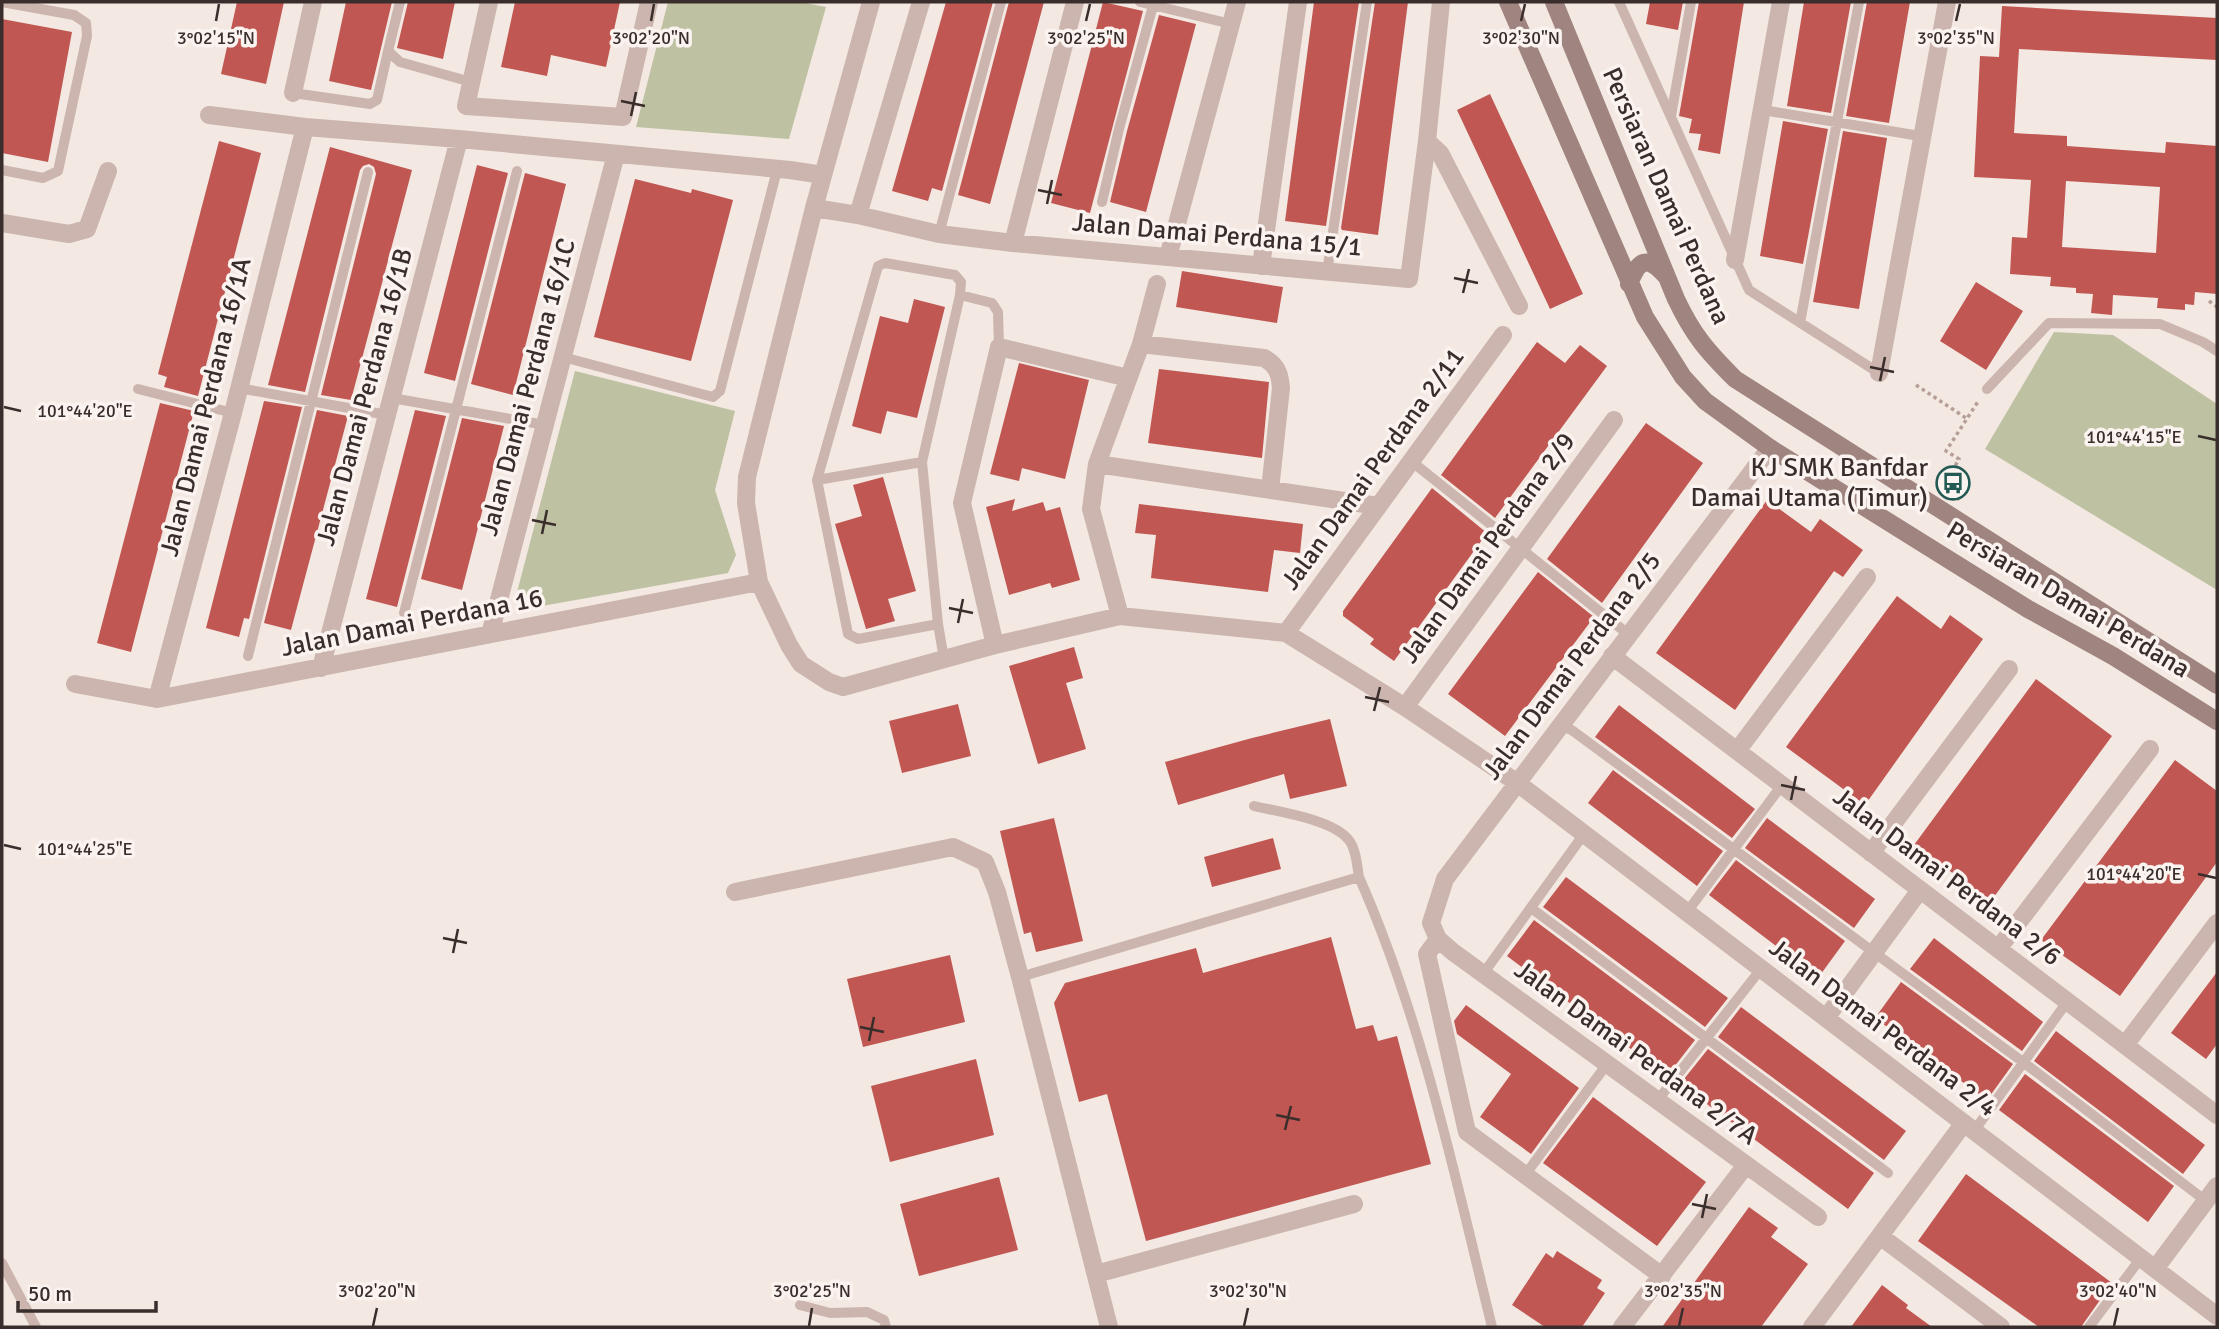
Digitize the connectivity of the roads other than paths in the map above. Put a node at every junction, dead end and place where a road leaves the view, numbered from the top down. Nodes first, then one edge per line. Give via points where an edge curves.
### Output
1 (2, 2) edge
2 (313, 2) edge
3 (400, 2) edge
4 (488, 2) edge
5 (649, 2) edge
6 (871, 2) edge
7 (921, 2) edge
8 (1001, 2) edge
9 (1075, 2) edge
10 (1140, 2) edge
11 (1237, 2) edge
12 (1298, 2) edge
13 (1367, 2) edge
14 (1441, 2) edge
15 (1508, 2) edge
16 (1554, 2) edge
17 (1619, 2) edge
18 (1692, 2) edge
19 (1781, 2) edge
20 (1858, 2) edge
21 (1947, 2) edge
22 (1154, 3) edge
23 (1231, 24) junction
24 (388, 51) junction
25 (471, 82) junction
26 (293, 93) joint
27 (1763, 110) junction
28 (209, 115) dead end
29 (1671, 117) junction
30 (1837, 122) junction
31 (305, 127) junction
32 (1920, 136) junction
33 (459, 139) junction
34 (1427, 141) junction
35 (616, 154) junction
36 (2, 170) edge
37 (777, 170) junction
38 (108, 171) dead end
39 (517, 171) dead end
40 (368, 172) dead end
41 (823, 175) junction
42 (1102, 202) dead end
43 (814, 208) junction
44 (858, 215) junction
45 (2, 223) edge
46 (939, 234) junction
47 (1013, 243) junction
48 (1168, 257) junction
49 (1735, 260) junction
50 (1261, 265) junction
51 (1327, 272) junction
52 (1668, 278) junction
53 (1157, 284) dead end
54 (1629, 284) junction
55 (960, 295) junction
56 (1519, 306) dead end
57 (1800, 323) junction
58 (1503, 335) dead end
59 (1141, 344) junction
60 (999, 346) junction
61 (2217, 351) edge
62 (563, 356) junction
63 (1879, 373) joint
64 (1128, 378) junction
65 (239, 388) junction
66 (138, 389) dead end
67 (1987, 389) road end
68 (391, 398) junction
69 (311, 401) junction
70 (456, 409) junction
71 (233, 413) junction
72 (387, 415) junction
73 (1614, 421) dead end
74 (545, 425) junction
75 (1770, 448) junction
76 (1411, 461) junction
77 (922, 462) junction
78 (1097, 464) junction
79 (817, 480) junction
80 (1270, 490) junction
81 (1378, 506) junction
82 (1520, 548) junction
83 (1867, 577) dead end
84 (760, 582) junction
85 (404, 613) dead end
86 (1120, 615) junction
87 (938, 624) junction
88 (1286, 633) junction
89 (490, 634) junction
90 (1628, 634) junction
91 (995, 645) junction
92 (248, 656) dead end
93 (1612, 656) junction
94 (944, 659) junction
95 (321, 668) junction
96 (2009, 669) dead end
97 (75, 684) dead end
98 (2217, 685) edge
99 (157, 699) junction
100 (1405, 707) junction
101 (2217, 721) edge
102 (1560, 724) junction
103 (2150, 749) dead end
104 (1737, 751) junction
105 (1516, 782) junction
106 (1782, 785) junction
107 (1254, 806) dead end
108 (1584, 834) junction
109 (1735, 851) junction
110 (1871, 853) junction
111 (1359, 877) junction
112 (1920, 890) junction
113 (735, 892) dead end
114 (1531, 908) junction
115 (1687, 912) junction
116 (2217, 923) edge
117 (1435, 931) junction
118 (1998, 949) junction
119 (1873, 953) junction
120 (1761, 969) junction
121 (1483, 974) junction
122 (1020, 977) junction
123 (2067, 1002) junction
124 (1826, 1018) junction
125 (1706, 1037) junction
126 (2125, 1045) junction
127 (2023, 1062) junction
128 (1607, 1064) junction
129 (1657, 1101) junction
130 (2217, 1115) edge
131 (1969, 1127) junction
132 (1746, 1165) junction
133 (1888, 1173) dead end
134 (1525, 1175) junction
135 (2217, 1186) edge
136 (2206, 1201) junction
137 (1354, 1204) dead end
138 (1818, 1217) dead end
139 (1880, 1236) junction
140 (2, 1263) edge
141 (2148, 1264) junction
142 (1096, 1274) junction
143 (1662, 1276) junction
144 (800, 1305) dead end
145 (2217, 1316) edge
146 (1991, 1324) edge
147 (36, 1327) edge
148 (886, 1327) edge
149 (1109, 1327) edge
150 (1492, 1327) edge
151 (1622, 1327) edge
152 (1812, 1327) edge
153 (2090, 1327) edge

1 - 36 lane via 75,15 86,23 87,36 58,171 43,178
2 - 26 street
3 - 24 lane
4 - 25 street
5 - 25 street via 622,117 466,106
6 - 41 street
7 - 44 street
8 - 46 lane
9 - 47 street
10 - 22 lane
11 - 23 street
12 - 50 street
13 - 51 lane
14 - 34 street
15 - 54 main road, Persiaran Damai Perdana
16 - 52 main road, Persiaran Damai Perdana
17 - 29 lane
18 - 29 lane
19 - 27 street
20 - 30 lane
21 - 32 street
22 - 23 lane
22 - 42 lane
23 - 48 street
24 - 25 lane via 400,62
24 - 26 lane via 377,100 370,104
27 - 30 lane
27 - 49 street
28 - 31 street
29 - 49 lane
30 - 32 lane
30 - 57 lane
31 - 33 street
31 - 65 street, Jalan Damai Perdana 16/1A
32 - 63 street
33 - 35 street
33 - 68 street, Jalan Damai Perdana 16/1B
34 - 51 street, Jalan Damai Perdana 15/1 via 1409,279
34 - 56 street via 1440,153
35 - 37 street
35 - 62 street, Jalan Damai Perdana 16/1C
37 - 41 street
37 - 62 lane via 720,391 713,397
38 - 45 street via 87,229 69,234
39 - 70 lane
40 - 69 lane
41 - 43 street
43 - 44 street, Jalan Damai Perdana 15/1
43 - 84 street via 747,477 746,503
44 - 46 street, Jalan Damai Perdana 15/1
46 - 47 street, Jalan Damai Perdana 15/1
47 - 48 street, Jalan Damai Perdana 15/1
48 - 50 street, Jalan Damai Perdana 15/1
49 - 57 lane via 1749,290
50 - 51 street, Jalan Damai Perdana 15/1
52 - 54 main road via 1655,264 1640,263
52 - 98 main road, Persiaran Damai Perdana via 1698,341 1735,379
53 - 59 street
54 - 75 main road, Persiaran Damai Perdana via 1683,377 1705,401
55 - 60 lane via 992,303 998,312
55 - 77 lane
55 - 79 lane via 961,282 955,275 885,263 878,266
57 - 63 lane
58 - 76 street, Jalan Damai Perdana 2/11
59 - 64 street
59 - 80 street via 1273,363 1281,388
60 - 64 street
60 - 91 street via 962,503
61 - 67 lane via 2160,324 2049,323
62 - 74 street, Jalan Damai Perdana 16/1C
64 - 78 street
65 - 69 lane
65 - 71 street, Jalan Damai Perdana 16/1A
66 - 71 lane
68 - 70 lane
68 - 72 street, Jalan Damai Perdana 16/1B
69 - 72 lane
69 - 92 lane
70 - 74 lane
70 - 85 lane
71 - 99 street, Jalan Damai Perdana 16/1A
72 - 95 street, Jalan Damai Perdana 16/1B
73 - 82 street, Jalan Damai Perdana 2/9
74 - 89 street, Jalan Damai Perdana 16/1C
75 - 90 street, Jalan Damai Perdana 2/5
75 - 101 main road, Persiaran Damai Perdana
76 - 81 street, Jalan Damai Perdana 2/11
76 - 82 lane
77 - 79 lane
77 - 87 lane
78 - 80 street
78 - 86 street via 1090,509
79 - 87 lane via 848,634 858,639
80 - 81 street
81 - 88 street, Jalan Damai Perdana 2/11
82 - 90 lane
82 - 100 street, Jalan Damai Perdana 2/9
83 - 104 street
84 - 89 street, Jalan Damai Perdana 16
84 - 94 street via 801,664 822,679 843,687
86 - 88 street
86 - 91 street
87 - 94 lane
88 - 100 street, Jalan Damai Perdana 2/4
89 - 95 street, Jalan Damai Perdana 16
90 - 93 street, Jalan Damai Perdana 2/5
91 - 94 street
93 - 102 street, Jalan Damai Perdana 2/5
93 - 104 street, Jalan Damai Perdana 2/6
95 - 99 street, Jalan Damai Perdana 16
96 - 110 street
97 - 99 street, Jalan Damai Perdana 16
100 - 105 street, Jalan Damai Perdana 2/4
102 - 105 street, Jalan Damai Perdana 2/5
102 - 109 lane
103 - 118 street
104 - 106 street, Jalan Damai Perdana 2/6
105 - 108 street, Jalan Damai Perdana 2/4
105 - 117 street, Jalan Damai Perdana 2/5 via 1445,879
106 - 109 lane
106 - 110 street, Jalan Damai Perdana 2/6
107 - 111 lane via 1325,824 1343,835 1350,841
108 - 114 lane
108 - 115 street, Jalan Damai Perdana 2/4
109 - 115 lane
109 - 119 lane
110 - 112 street, Jalan Damai Perdana 2/6
111 - 122 lane
111 - 150 lane via 1424,1058
112 - 118 street, Jalan Damai Perdana 2/6
112 - 119 street
113 - 122 street via 953,847 985,862
114 - 121 lane
114 - 125 lane
115 - 120 street, Jalan Damai Perdana 2/4
116 - 126 street
117 - 121 street, Jalan Damai Perdana 2/7A
117 - 134 street, Jalan Damai Perdana 2/5 via 1427,954 1467,1132
118 - 123 street, Jalan Damai Perdana 2/6
119 - 124 street
119 - 127 lane
120 - 124 street, Jalan Damai Perdana 2/4
120 - 125 lane
121 - 128 street, Jalan Damai Perdana 2/7A
122 - 142 street
123 - 126 street, Jalan Damai Perdana 2/6
123 - 127 lane
124 - 131 street, Jalan Damai Perdana 2/4
125 - 129 lane
125 - 133 lane
126 - 130 street, Jalan Damai Perdana 2/6
127 - 131 lane
127 - 136 lane
128 - 129 street, Jalan Damai Perdana 2/7A
128 - 134 lane
129 - 132 street, Jalan Damai Perdana 2/7A
131 - 139 street
131 - 141 street, Jalan Damai Perdana 2/4
132 - 138 street, Jalan Damai Perdana 2/7A
132 - 143 street
134 - 143 street, Jalan Damai Perdana 2/5
135 - 136 street
136 - 141 street
137 - 142 street
139 - 146 street
139 - 152 street
140 - 147 lane
141 - 145 street, Jalan Damai Perdana 2/4
141 - 153 lane
142 - 149 street
143 - 151 street
144 - 148 lane via 831,1313 867,1312 884,1320

